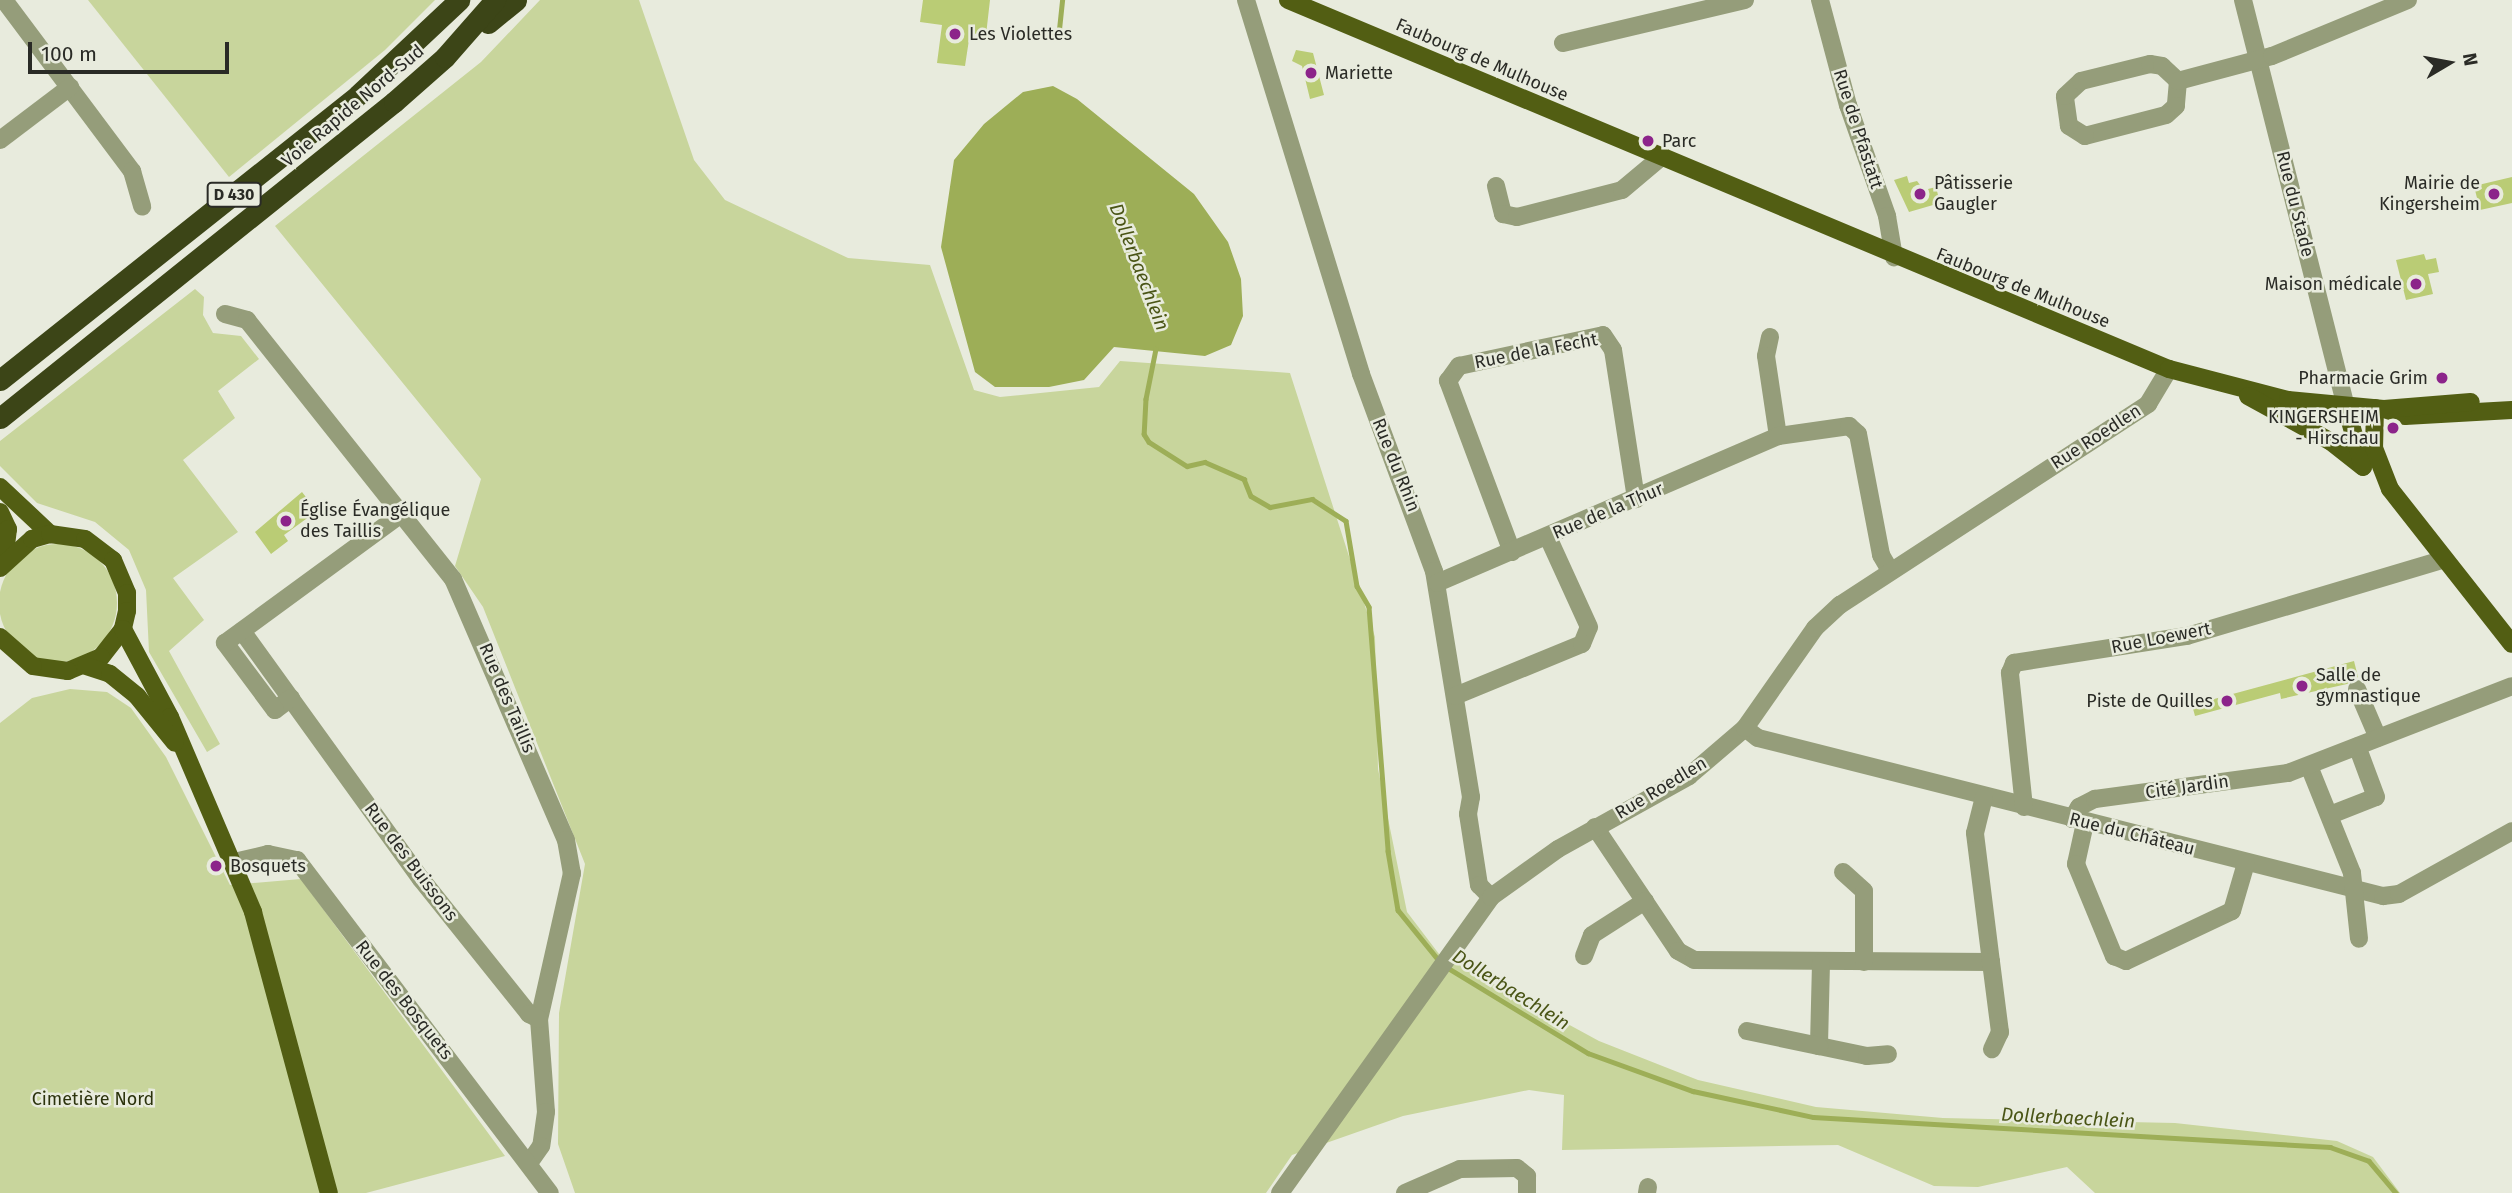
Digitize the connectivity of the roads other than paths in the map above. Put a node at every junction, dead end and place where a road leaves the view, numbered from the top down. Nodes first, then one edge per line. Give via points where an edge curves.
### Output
1 (4, 0) edge
2 (459, 0) edge
3 (495, 0) edge
4 (516, 0) edge
5 (1247, 0) edge
6 (1288, 0) edge
7 (1745, 0) edge
8 (1820, 0) edge
9 (2243, 0) edge
10 (2408, 0) edge
11 (2381, 6) edge
12 (1563, 43) dead end
13 (445, 57) junction
14 (2258, 60) junction
15 (2178, 81) junction
16 (70, 88) junction
17 (0, 140) edge
18 (1660, 158) junction
19 (1496, 186) dead end
20 (142, 207) dead end
21 (1894, 257) junction
22 (225, 314) dead end
23 (1770, 337) dead end
24 (2169, 369) junction
25 (0, 380) edge
26 (2229, 386) junction
27 (2512, 398) edge
28 (2346, 407) junction
29 (2379, 409) junction
30 (2512, 410) edge
31 (0, 418) edge
32 (1778, 436) junction
33 (2363, 467) junction
34 (1, 488) edge
35 (2390, 489) junction
36 (1636, 499) junction
37 (0, 512) edge
38 (400, 515) junction
39 (50, 534) junction
40 (1548, 537) junction
41 (1512, 552) junction
42 (2445, 559) junction
43 (2, 565) edge
44 (1889, 569) junction
45 (1437, 583) junction
46 (123, 629) junction
47 (242, 631) junction
48 (0, 637) edge
49 (2512, 644) edge
50 (86, 666) junction
51 (2512, 686) edge
52 (2357, 689) dead end
53 (1455, 696) junction
54 (291, 698) junction
55 (1745, 728) junction
56 (2378, 738) junction
57 (2357, 746) junction
58 (180, 749) junction
59 (2309, 766) junction
60 (1984, 797) junction
61 (2024, 807) junction
62 (2330, 815) junction
63 (2079, 821) junction
64 (1595, 827) junction
65 (2512, 831) edge
66 (234, 862) junction
67 (2246, 863) junction
68 (1843, 872) dead end
69 (2355, 887) junction
70 (1491, 897) junction
71 (1645, 901) junction
72 (2359, 939) dead end
73 (1584, 956) dead end
74 (1821, 962) junction
75 (1864, 962) junction
76 (1991, 962) junction
77 (539, 1019) junction
78 (1747, 1031) dead end
79 (1819, 1046) junction
80 (1992, 1049) dead end
81 (1888, 1054) dead end
82 (530, 1162) junction
83 (329, 1193) edge
84 (550, 1193) edge
85 (1280, 1193) edge
86 (1405, 1193) edge
87 (1527, 1193) edge

1 - 16 street
2 - 25 highway, Voie Rapide Nord-Sud / D 430 via 349,103
3 - 13 highway, Voie Rapide Nord-Sud / D 430
4 - 13 highway
5 - 45 street, Rue du Rhin via 1361,374 1393,466 1406,483
6 - 18 main road, Faubourg de Mulhouse
7 - 12 street
8 - 21 street, Rue de Pfastatt via 1848,105 1887,216
9 - 14 street, Rue du Stade
10 - 11 street
11 - 14 street
13 - 31 highway, Voie Rapide Nord-Sud / D 430
14 - 15 street
14 - 28 street, Rue du Stade
15 - 15 street via 2150,64 2081,81 2065,96 2069,127 2085,136 2166,115 2176,106
16 - 17 street
16 - 20 street via 132,171
18 - 19 street via 1622,190 1517,217 1503,214
18 - 21 main road, Faubourg de Mulhouse
21 - 24 main road, Faubourg de Mulhouse
22 - 38 street, Rue des Taillis via 247,320
23 - 32 street via 1766,356
24 - 26 main road, Faubourg de Mulhouse
24 - 44 street, Rue Roedlen via 2148,404
26 - 28 main road, Faubourg de Mulhouse
26 - 33 main road via 2330,441
27 - 29 main road, Faubourg de Mulhouse
28 - 29 main road, Faubourg de Mulhouse
28 - 33 main road
29 - 30 main road, Faubourg de Mulhouse via 2405,416
29 - 35 main road via 2374,448
32 - 36 street, Rue de la Thur
32 - 44 street, Rue de la Thur via 1849,426 1858,434 1881,555
33 - 35 main road
34 - 39 main road
35 - 42 main road
36 - 40 street, Rue de la Thur
36 - 41 street, Rue de la Fecht via 1613,350 1603,335 1459,366 1448,380
37 - 43 main road via 8,529
38 - 47 street
38 - 77 street, Rue des Taillis via 467,605 566,840 572,873
39 - 43 main road via 32,539
39 - 46 main road via 85,539 113,560 127,593
40 - 41 street, Rue de la Thur
40 - 53 street via 1589,627 1582,644
41 - 45 street, Rue de la Thur
42 - 49 main road
42 - 61 street, Rue Loewert via 2187,636 2014,663 2010,673
44 - 55 street, Rue Roedlen via 1815,628
45 - 53 street, Rue du Rhin
46 - 50 main road via 108,651
46 - 58 main road via 170,717
47 - 54 street, Rue des Buissons
47 - 54 street via 225,643 275,710
48 - 50 main road via 33,666 60,671
50 - 58 main road via 110,674 137,696
51 - 56 street, Cité Jardin
52 - 56 street
53 - 70 street, Rue du Rhin via 1479,885
54 - 77 street, Rue des Buissons via 421,879 529,1014
55 - 60 street, Rue du Château via 1758,738
55 - 64 street, Rue Roedlen via 1689,776
56 - 57 street, Cité Jardin
57 - 59 street, Cité Jardin
57 - 62 street via 2376,797
58 - 66 main road
59 - 62 street
59 - 63 street, Cité Jardin via 2288,773 2095,799 2079,807
60 - 61 street, Rue du Château
60 - 76 street via 1975,833
61 - 63 street, Rue du Château
62 - 69 street
63 - 67 street, Rue du Château
63 - 67 street via 2076,864 2113,956 2126,961 2232,911
64 - 70 street, Rue Roedlen
64 - 71 street
65 - 69 street, Rue du Château via 2399,894
66 - 82 street, Rue des Bosquets via 268,854 297,860
66 - 83 main road via 279,998
67 - 69 street, Rue du Château
68 - 75 street via 1864,891
69 - 72 street
70 - 85 street, Rue Roedlen
71 - 73 street via 1592,935
71 - 74 street via 1678,951 1694,960
74 - 75 street
74 - 79 street
75 - 76 street
76 - 80 street via 2000,1032
77 - 82 street, Rue des Taillis via 546,1112 541,1146
78 - 79 street
79 - 81 street
82 - 84 street, Rue des Bosquets
86 - 87 street via 1460,1170 1517,1168 1527,1177

